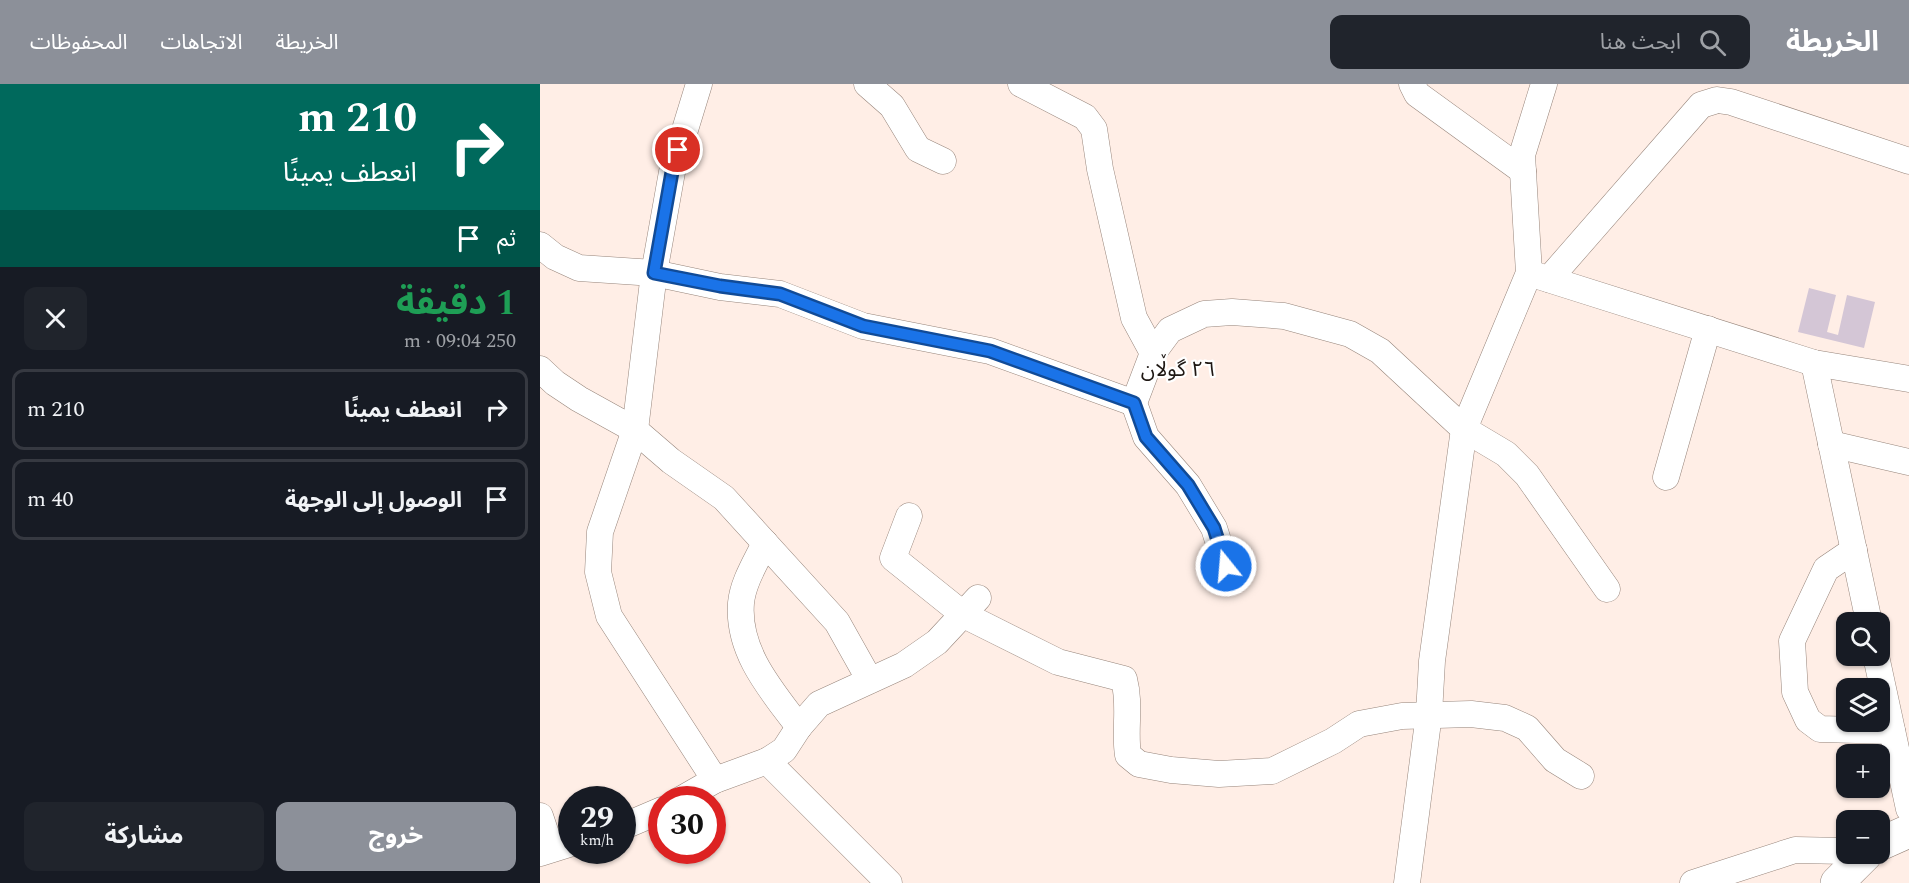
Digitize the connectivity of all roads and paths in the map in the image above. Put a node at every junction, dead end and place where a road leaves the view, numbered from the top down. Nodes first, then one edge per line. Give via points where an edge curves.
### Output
1 (867, 84) edge
2 (1021, 84) edge
3 (1412, 84) edge
4 (1544, 84) edge
5 (697, 85) edge
6 (943, 161) dead end
7 (1909, 161) edge
8 (1523, 171) junction
9 (540, 245) edge
10 (654, 273) junction
11 (1539, 276) junction
12 (1708, 329) junction
13 (1153, 353) junction
14 (1814, 363) junction
15 (540, 369) edge
16 (1909, 379) edge
17 (1134, 403) junction
18 (1464, 429) junction
19 (635, 430) junction
20 (1831, 444) junction
21 (1909, 462) edge
22 (1666, 477) dead end
23 (909, 516) dead end
24 (765, 543) junction
25 (1854, 550) junction
26 (1226, 566) dead end
27 (1607, 589) dead end
28 (971, 607) junction
29 (1867, 612) edge
30 (1878, 666) edge
31 (869, 679) junction
32 (1429, 714) junction
33 (799, 727) junction
34 (1892, 731) junction
35 (767, 761) junction
36 (1581, 776) dead end
37 (715, 780) junction
38 (704, 786) edge
39 (1909, 809) edge
40 (540, 816) edge
41 (1909, 831) edge
42 (1890, 840) edge
43 (554, 848) edge
44 (1836, 851) edge
45 (1856, 864) edge
46 (889, 883) edge
47 (1407, 883) edge
48 (1693, 883) edge
49 (1837, 883) edge

1 - 6 street via 892,106 918,149
2 - 13 street via 1085,117 1094,129 1134,318
3 - 8 street via 1418,94
4 - 8 street via 1522,155
5 - 10 street via 672,172
7 - 11 street via 1717,100 1701,105
8 - 11 street
9 - 10 street via 579,268
10 - 17 street via 780,294 863,326 990,351
10 - 19 street
11 - 12 street
11 - 18 street
12 - 14 street
12 - 22 street
13 - 17 street
13 - 18 street via 1170,330 1204,314 1284,316 1350,334 1380,351
14 - 16 street
14 - 20 street
15 - 19 street via 579,399
17 - 26 street via 1146,437 1188,485 1214,528
18 - 27 street via 1506,454 1527,475
18 - 32 street via 1432,661
19 - 24 street via 724,498
19 - 37 street via 600,532 598,572 609,616
20 - 21 street
20 - 25 street
23 - 28 street via 893,558
24 - 31 street via 837,622
24 - 33 street via 741,602 742,627 759,674
25 - 29 street
25 - 34 street via 1826,569 1792,642 1795,692 1808,720 1820,729
28 - 31 street via 938,642 904,665
28 - 32 street via 1058,662 1124,679 1130,720 1128,755 1139,764 1219,774 1272,771 1359,724
30 - 34 street
31 - 33 street via 819,704
32 - 36 street via 1505,718 1527,728 1555,760
32 - 47 street
33 - 35 street via 784,750
34 - 39 street
35 - 37 street
35 - 46 street
37 - 38 street
40 - 43 street
41 - 42 main road
44 - 48 street via 1795,850
45 - 49 main road

